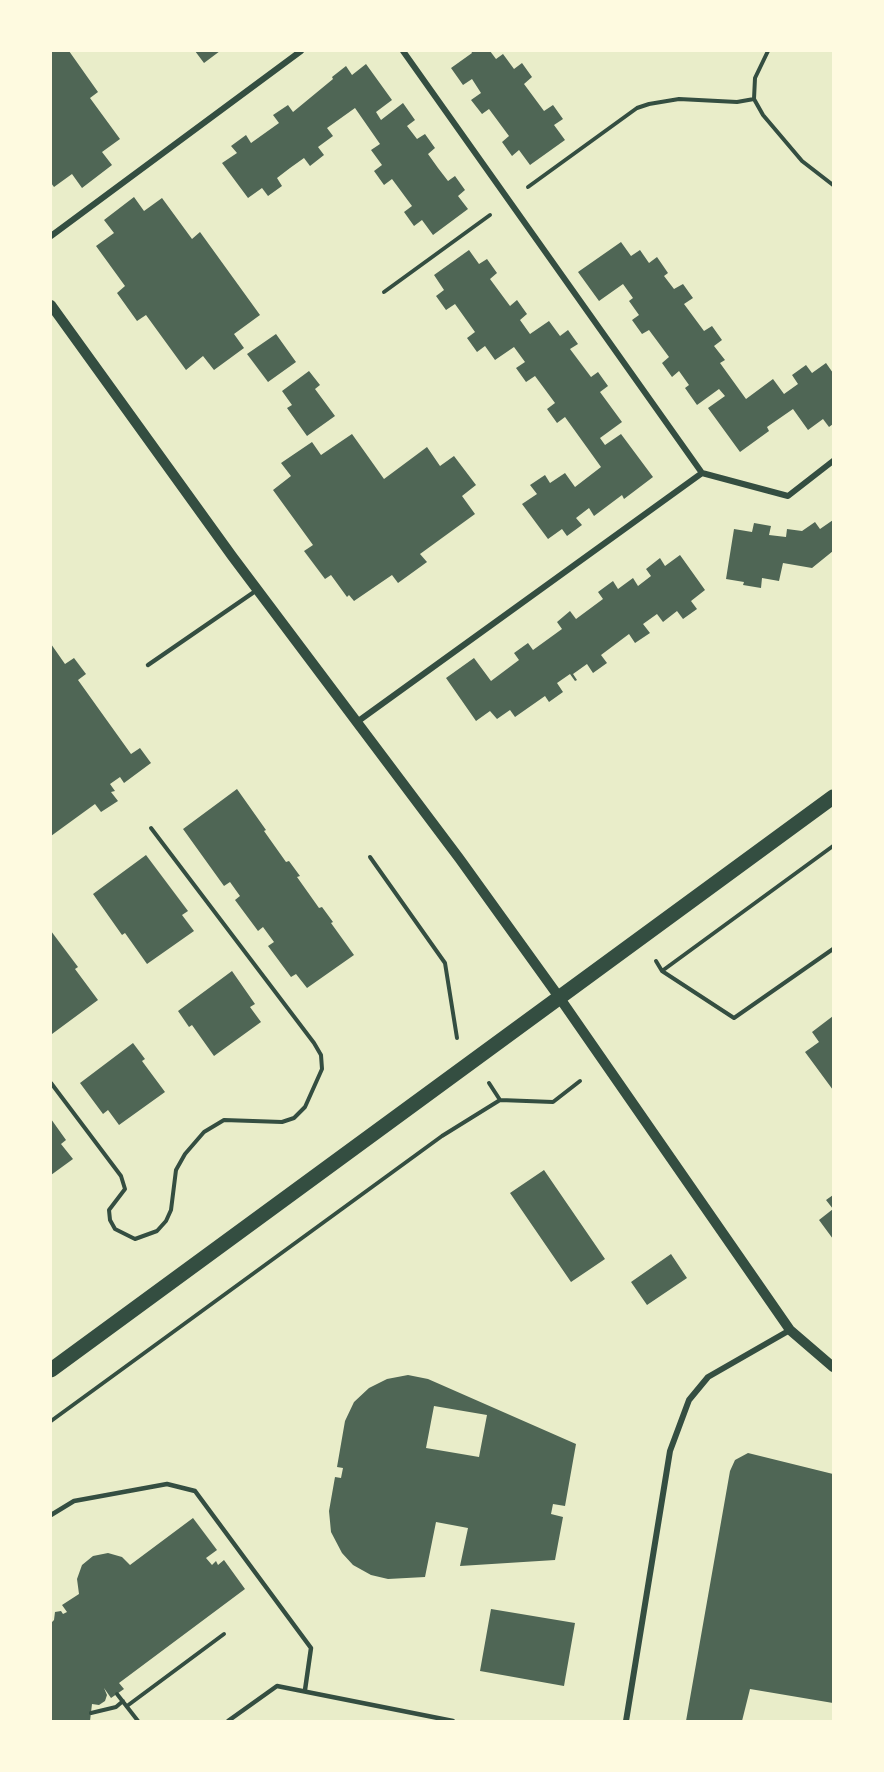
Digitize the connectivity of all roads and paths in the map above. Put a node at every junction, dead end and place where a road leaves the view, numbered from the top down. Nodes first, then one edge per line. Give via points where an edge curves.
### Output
1 (301, 51) edge
2 (403, 51) edge
3 (768, 51) edge
4 (754, 99) junction
5 (833, 185) edge
6 (508, 202) junction
7 (51, 236) edge
8 (384, 292) dead end
9 (51, 305) edge
10 (833, 461) edge
11 (702, 473) junction
12 (258, 590) junction
13 (148, 665) dead end
14 (357, 722) junction
15 (833, 797) edge
16 (151, 828) dead end
17 (833, 846) edge
18 (370, 856) dead end
19 (642, 937) junction
20 (833, 949) edge
21 (662, 971) junction
22 (560, 997) junction
23 (472, 1061) junction
24 (580, 1081) dead end
25 (51, 1083) edge
26 (500, 1100) junction
27 (790, 1330) junction
28 (833, 1367) edge
29 (51, 1370) edge
30 (51, 1421) edge
31 (51, 1515) edge
32 (224, 1634) dead end
33 (305, 1690) junction
34 (117, 1694) dead end
35 (123, 1701) junction
36 (127, 1706) junction
37 (91, 1713) dead end
38 (138, 1721) edge
39 (228, 1721) edge
40 (453, 1721) edge
41 (626, 1721) edge

1 - 7 street
2 - 6 street
3 - 4 path via 755,78
4 - 5 path via 802,161
4 - 6 path via 679,99 637,108
6 - 8 path
6 - 11 street
9 - 12 street
10 - 11 street via 788,496
11 - 14 street
12 - 13 lane
12 - 14 street
14 - 22 street
15 - 19 main road
16 - 25 path via 314,1043 321,1055 322,1069 305,1107 294,1118 282,1122 224,1120 204,1132 176,1170 166,1221 157,1231 135,1239 115,1229 110,1220 110,1210 125,1189 121,1176
17 - 21 path
18 - 23 path via 445,963 457,1040
19 - 21 path
19 - 22 main road
20 - 21 path via 734,1018
22 - 23 main road
22 - 27 street
23 - 26 path
23 - 29 main road
24 - 26 path via 554,1102
26 - 30 path via 442,1136
27 - 28 street
27 - 41 street via 708,1377 689,1400 670,1450
31 - 33 lane via 74,1501 167,1484 195,1491 310,1648
32 - 36 path
33 - 39 lane via 277,1686
33 - 40 lane
34 - 35 path
35 - 36 path
35 - 37 path via 116,1707
36 - 38 path

